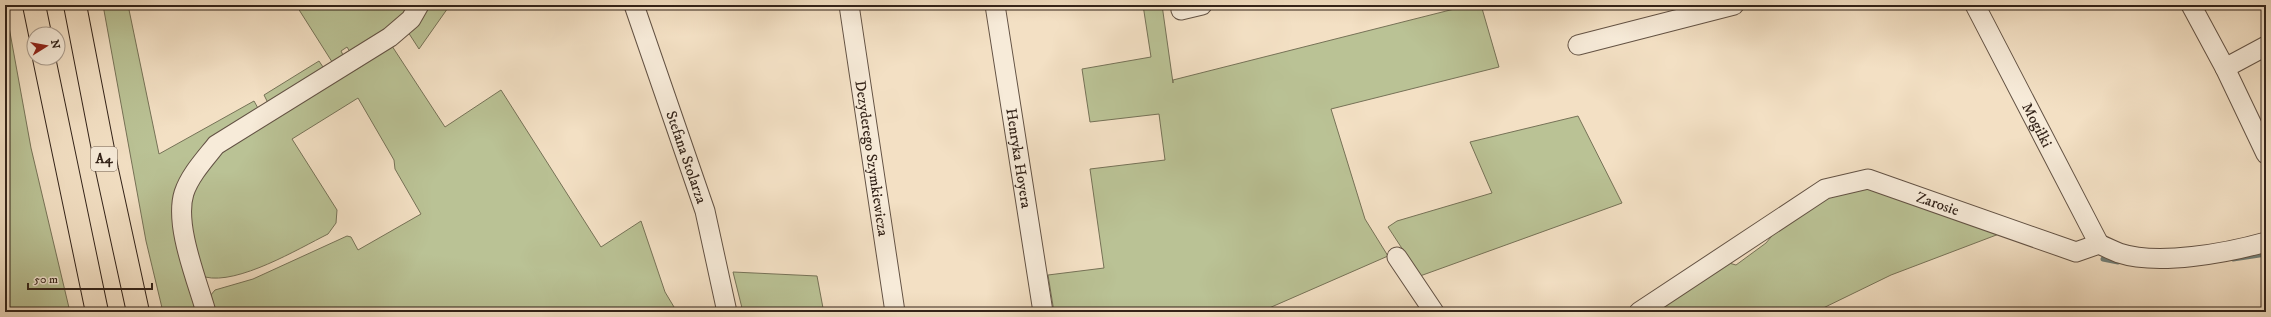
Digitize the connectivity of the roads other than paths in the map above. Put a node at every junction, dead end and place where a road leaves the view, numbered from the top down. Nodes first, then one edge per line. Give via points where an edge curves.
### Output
1 (34, 5) edge
2 (75, 5) edge
3 (419, 5) edge
4 (634, 5) edge
5 (849, 5) edge
6 (995, 5) edge
7 (1202, 5) edge
8 (1734, 5) edge
9 (1976, 5) edge
10 (2191, 5) edge
11 (1181, 10) dead end
12 (38, 26) edge
13 (1578, 45) dead end
14 (2266, 46) edge
15 (46, 66) edge
16 (2225, 68) junction
17 (2266, 154) edge
18 (2266, 242) edge
19 (2099, 244) junction
20 (1398, 256) dead end
21 (97, 312) edge
22 (138, 312) edge
23 (206, 312) edge
24 (727, 312) edge
25 (894, 312) edge
26 (1043, 312) edge
27 (1434, 312) edge
28 (1638, 312) edge

1 - 12 highway
2 - 22 highway, A4
3 - 23 street via 411,19 390,37 216,145 200,165 184,193 181,214
4 - 24 street, Stefana Stolarza via 705,211
5 - 25 street, Dezyderego Szymkiewicza
6 - 26 street, Henryka Hoyera
7 - 11 street
8 - 13 street
9 - 19 street, Mogiłki
10 - 16 street
14 - 16 street
15 - 21 highway
16 - 17 street
18 - 19 street via 2208,255 2152,258 2120,253
19 - 28 street, Zarosie via 2076,252 1868,179 1825,189
20 - 27 street

